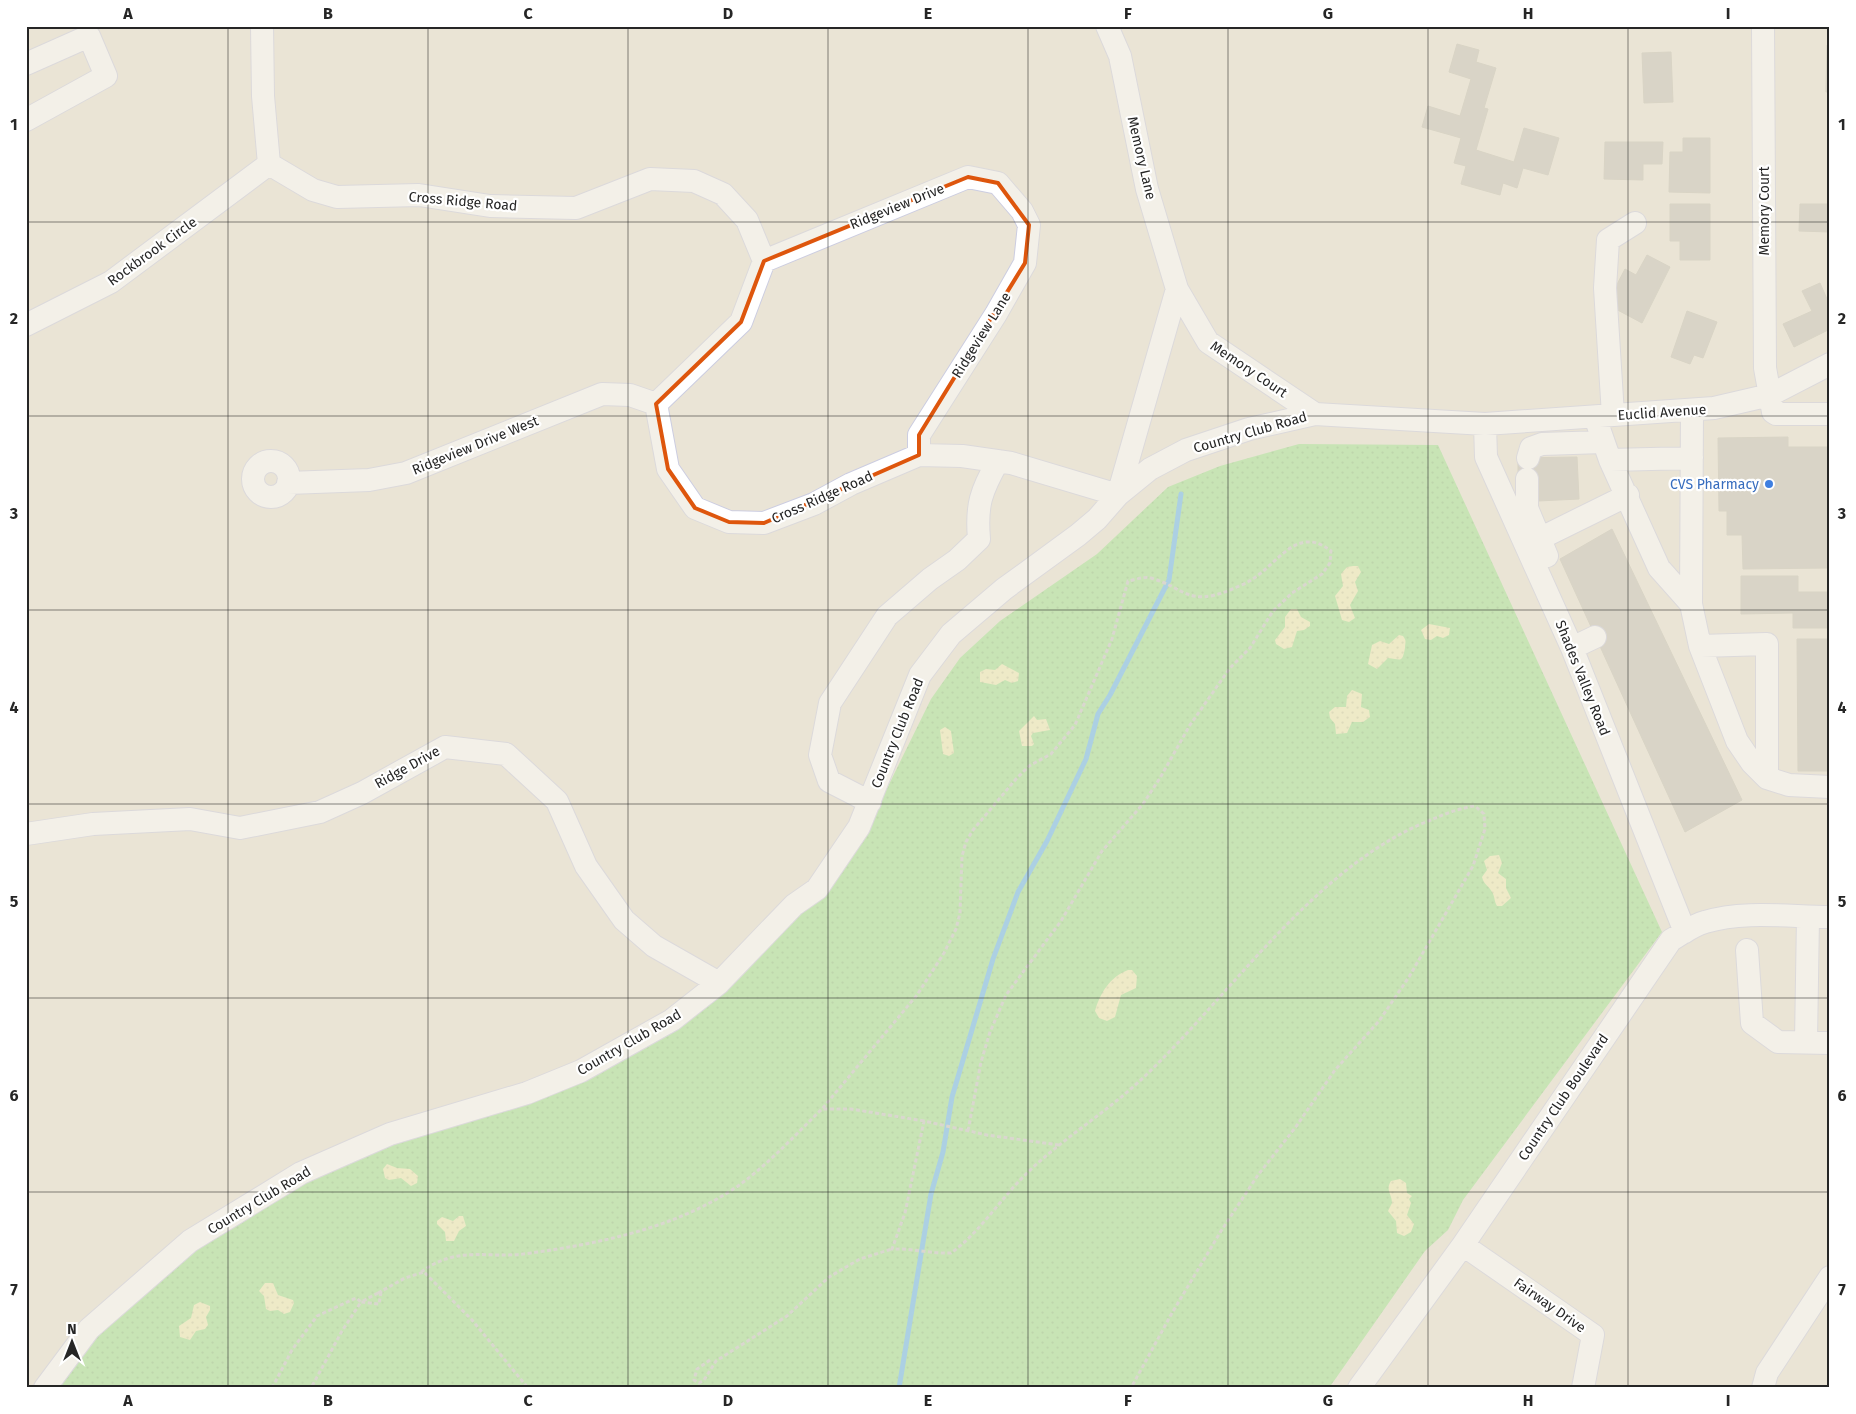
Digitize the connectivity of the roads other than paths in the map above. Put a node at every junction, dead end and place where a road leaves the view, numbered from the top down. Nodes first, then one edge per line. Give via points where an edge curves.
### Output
1 (262, 26) edge
2 (1106, 26) edge
3 (1763, 26) edge
4 (26, 64) edge
5 (26, 120) edge
6 (269, 164) junction
7 (1022, 211) joint
8 (1635, 223) dead end
9 (764, 261) junction
10 (1178, 290) junction
11 (26, 325) edge
12 (1830, 364) edge
13 (1770, 395) junction
14 (656, 404) junction
15 (1692, 410) junction
16 (1315, 414) junction
17 (1830, 414) edge
18 (1604, 416) junction
19 (1485, 424) junction
20 (1606, 451) junction
21 (919, 455) junction
22 (1692, 458) junction
23 (998, 461) junction
24 (288, 483) dead end
25 (1118, 495) junction
26 (1628, 495) junction
27 (1539, 539) junction
28 (1691, 604) junction
29 (1585, 642) junction
30 (1700, 646) junction
31 (1766, 778) junction
32 (1830, 786) edge
33 (870, 802) junction
34 (26, 834) edge
35 (1819, 917) edge
36 (1685, 932) junction
37 (1747, 950) dead end
38 (719, 983) junction
39 (1806, 1042) junction
40 (1830, 1043) edge
41 (1463, 1245) junction
42 (1830, 1277) edge
43 (45, 1388) edge
44 (1359, 1388) edge
45 (1583, 1388) edge
46 (1763, 1388) edge

1 - 6 street via 263,96
2 - 10 street, Memory Lane via 1120,56 1148,189
3 - 13 street, Memory Court via 1765,368
4 - 5 street via 89,36 106,76
6 - 9 street, Cross Ridge Road via 312,190 337,196 419,195 490,206 576,208 650,179 694,181 723,194 747,220
6 - 11 street, Rockbrook Circle via 111,282
7 - 9 street, Ridgeview Drive via 998,183 968,176
7 - 21 street, Ridgeview Lane via 1029,225 1025,263 919,435
8 - 18 street via 1608,240 1605,288 1608,363
9 - 14 street via 741,322
10 - 16 street, Memory Court via 1208,342
10 - 25 street, Country Club Road
12 - 13 street, Euclid Avenue
13 - 15 street, Euclid Avenue
13 - 17 street, Memory Court via 1776,414
14 - 21 street, Cross Ridge Road via 668,469 695,508 729,522 764,523 814,504
14 - 24 street, Ridgeview Drive West via 630,395 602,394 406,473 369,480
15 - 18 street, Euclid Avenue
15 - 22 street
16 - 19 street, Country Club Road
16 - 25 street, Country Club Road via 1249,429 1186,450 1150,469
18 - 19 street, Euclid Avenue
18 - 20 street
19 - 29 street, Shades Valley Road via 1486,456
20 - 22 street
20 - 26 street
20 - 27 street via 1542,444 1531,448 1527,508
21 - 23 street, Cross Ridge Road
22 - 28 street
23 - 25 street, Cross Ridge Road
23 - 33 street via 982,490 977,520 979,540 887,616 830,703 820,755 829,781
25 - 33 street, Country Club Road via 1078,535 1004,588 951,634 920,675
26 - 27 street
26 - 28 street via 1659,568
27 - 29 street
28 - 30 street
29 - 36 street, Shades Valley Road
30 - 31 street via 1737,741
30 - 31 street via 1766,644
31 - 32 street via 1790,785
33 - 38 street, Country Club Road via 859,827 817,888 794,905
34 - 38 street, Ridge Drive via 93,824 190,819 240,828 320,812 362,793 445,747 506,754 557,801 586,866 624,920 654,946
35 - 36 street, Country Club Boulevard via 1717,918
35 - 39 street
36 - 41 street, Country Club Boulevard via 1671,940
37 - 39 street via 1752,1023 1778,1042
38 - 43 street, Country Club Road via 672,1020 581,1071 527,1094 390,1134 301,1173 190,1241 89,1329
39 - 40 street
41 - 44 street, Country Club Boulevard
41 - 45 street, Fairway Drive via 1593,1335
42 - 46 street via 1767,1373

